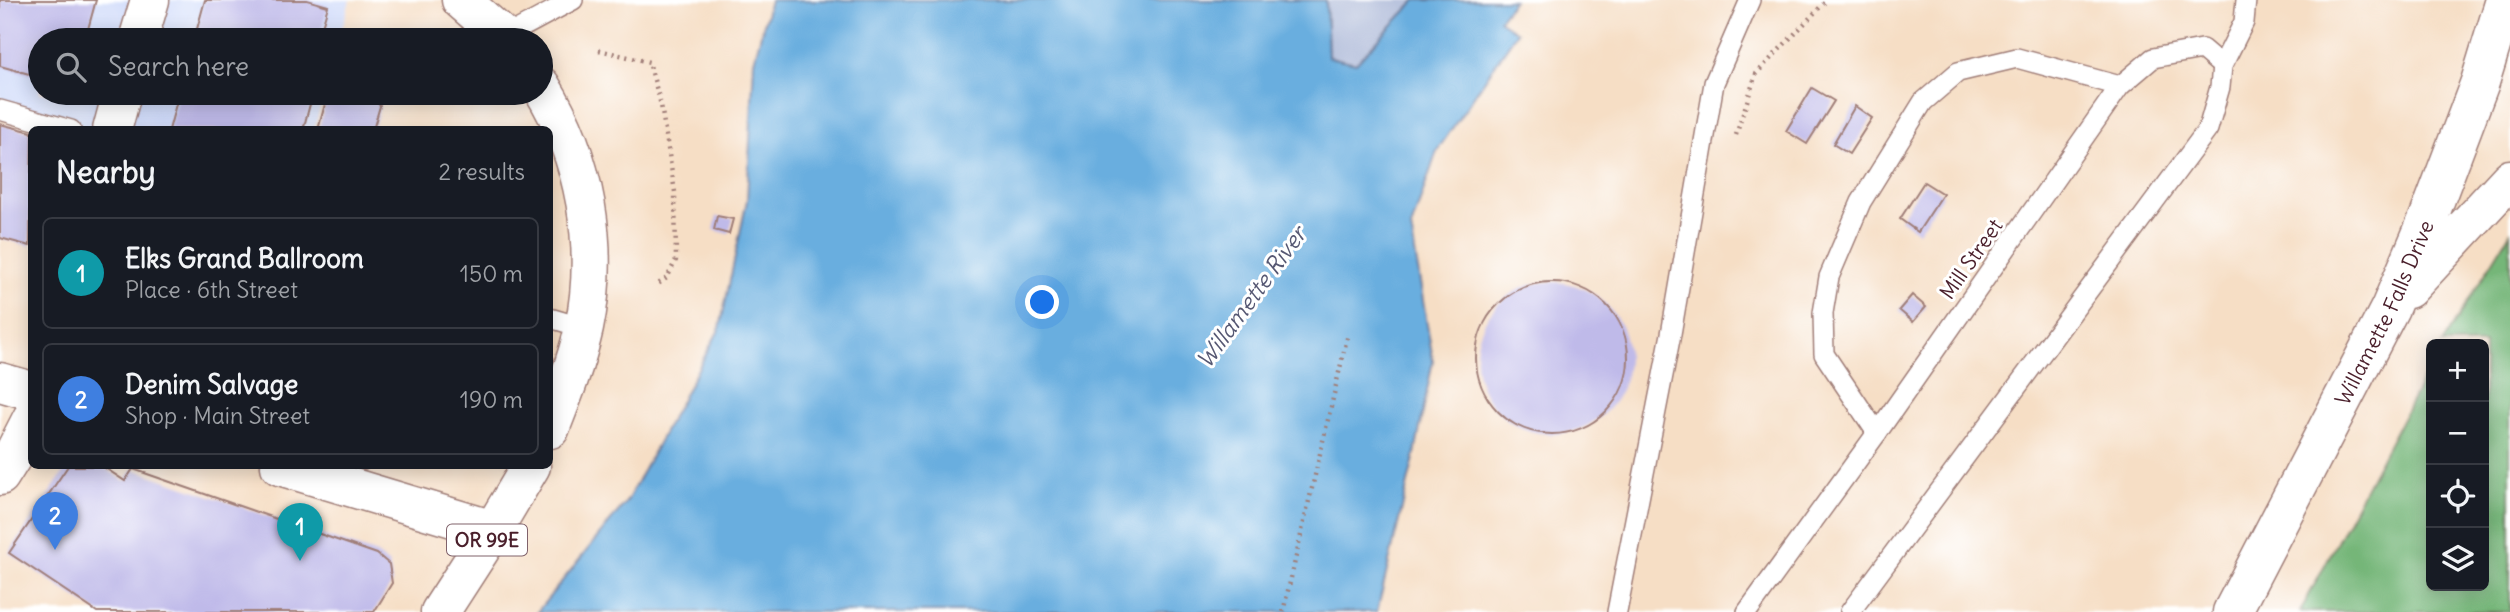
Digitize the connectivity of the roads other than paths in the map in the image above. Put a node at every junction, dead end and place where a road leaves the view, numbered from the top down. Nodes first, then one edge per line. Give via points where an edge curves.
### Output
1 (149, 0) edge
2 (461, 0) edge
3 (573, 0) edge
4 (1750, 0) edge
5 (2246, 0) edge
6 (2505, 0) edge
7 (141, 28) edge
8 (493, 28) edge
9 (525, 28) edge
10 (2222, 66) junction
11 (2495, 81) edge
12 (2120, 86) junction
13 (119, 105) edge
14 (551, 105) edge
15 (0, 110) edge
16 (57, 126) edge
17 (113, 126) edge
18 (2510, 179) edge
19 (2390, 308) junction
20 (567, 323) edge
21 (0, 382) edge
22 (28, 390) edge
23 (553, 421) edge
24 (28, 426) edge
25 (1877, 433) junction
26 (290, 469) edge
27 (529, 469) edge
28 (0, 476) edge
29 (494, 530) junction
30 (440, 612) edge
31 (1617, 612) edge
32 (1747, 612) edge
33 (1850, 612) edge
34 (2232, 612) edge

1 - 7 main road
2 - 8 main road
3 - 9 lane
4 - 31 lane via 1714,83
5 - 10 lane via 2244,22
6 - 11 main road, Willamette Falls Drive
10 - 12 lane, Mill Street via 2202,49 2153,58
10 - 33 lane via 2208,129
11 - 19 main road, Willamette Falls Drive
12 - 25 lane, Mill Street
12 - 25 lane via 2017,58 1958,72 1923,102 1861,202 1829,277 1823,313 1824,354
13 - 17 main road
14 - 20 main road via 567,135 587,211 590,279
15 - 16 lane
18 - 19 main road
19 - 34 main road, Willamette Falls Drive
20 - 23 main road via 573,367
21 - 22 main road
24 - 28 main road
25 - 32 lane, Mill Street
26 - 29 main road
27 - 29 main road, OR 99E
29 - 30 main road, OR 99E

